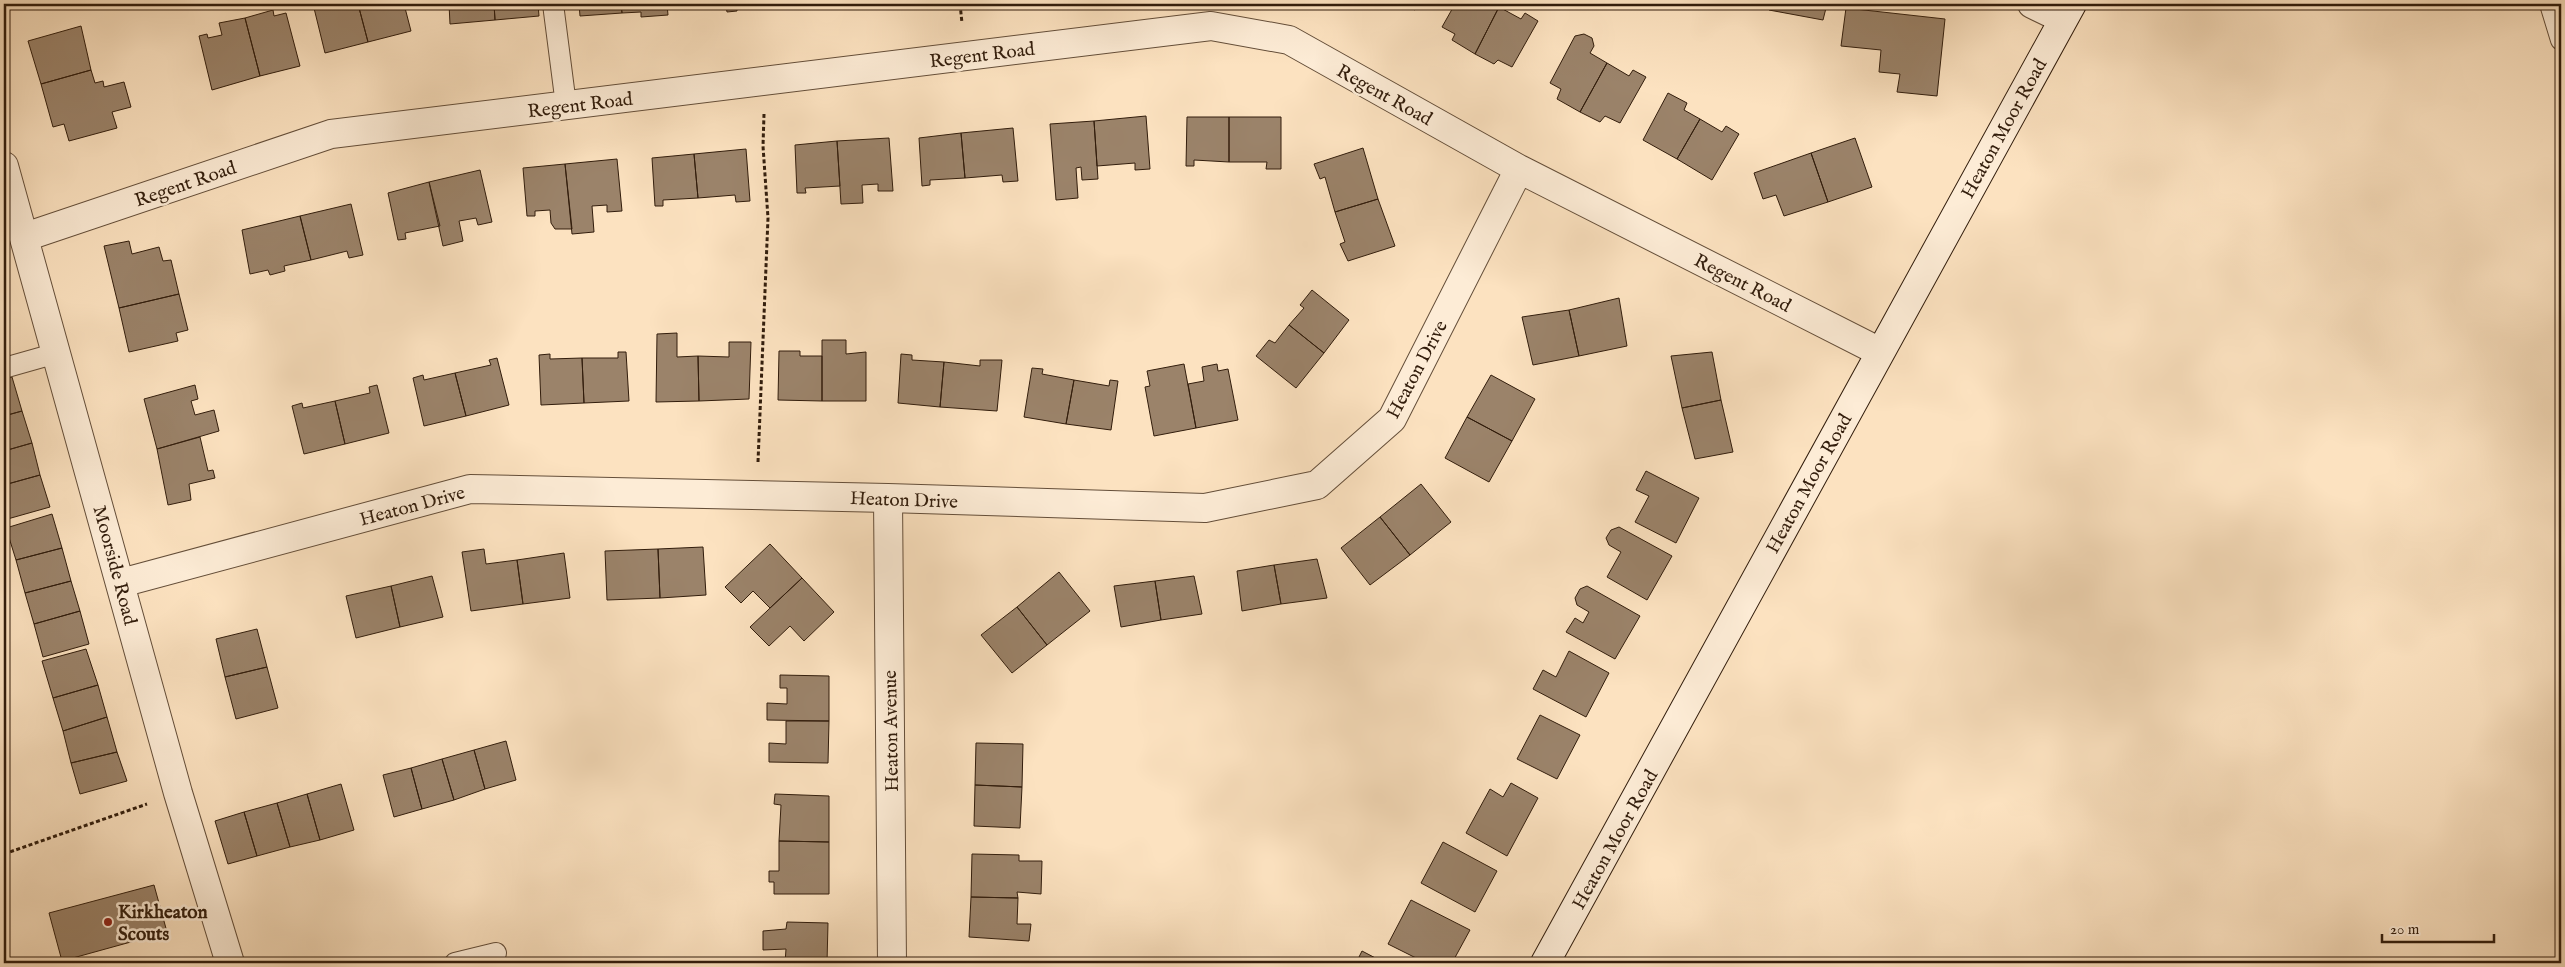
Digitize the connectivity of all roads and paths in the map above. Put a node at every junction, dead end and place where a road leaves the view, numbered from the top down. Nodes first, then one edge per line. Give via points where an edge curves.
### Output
1 (554, 4) edge
2 (2032, 4) edge
3 (2550, 4) edge
4 (2067, 12) edge
5 (2561, 40) edge
6 (765, 80) junction
7 (566, 105) junction
8 (4, 166) edge
9 (1519, 169) junction
10 (25, 237) junction
11 (1880, 352) junction
12 (58, 353) junction
13 (4, 368) edge
14 (757, 496) junction
15 (888, 498) junction
16 (121, 582) junction
17 (178, 793) junction
18 (4, 854) edge
19 (496, 953) dead end
20 (230, 963) edge
21 (455, 963) edge
22 (892, 963) edge
23 (1545, 963) edge

1 - 7 lane
2 - 4 street
3 - 5 lane
4 - 11 street, Heaton Moor Road
6 - 7 street, Regent Road
6 - 9 street, Regent Road via 1211,26 1289,40
6 - 14 path via 763,146 768,218
7 - 10 street, Regent Road via 331,134
8 - 10 street, Moorside Road
9 - 11 street, Regent Road
9 - 15 street, Heaton Drive via 1392,420 1317,485 1205,508
10 - 12 street, Moorside Road
11 - 23 street, Heaton Moor Road
12 - 13 lane
12 - 16 street, Moorside Road
14 - 15 street, Heaton Drive
14 - 16 street, Heaton Drive via 470,490
15 - 22 street, Heaton Avenue
16 - 17 street, Moorside Road
17 - 18 path
17 - 20 street, Moorside Road
19 - 21 lane

